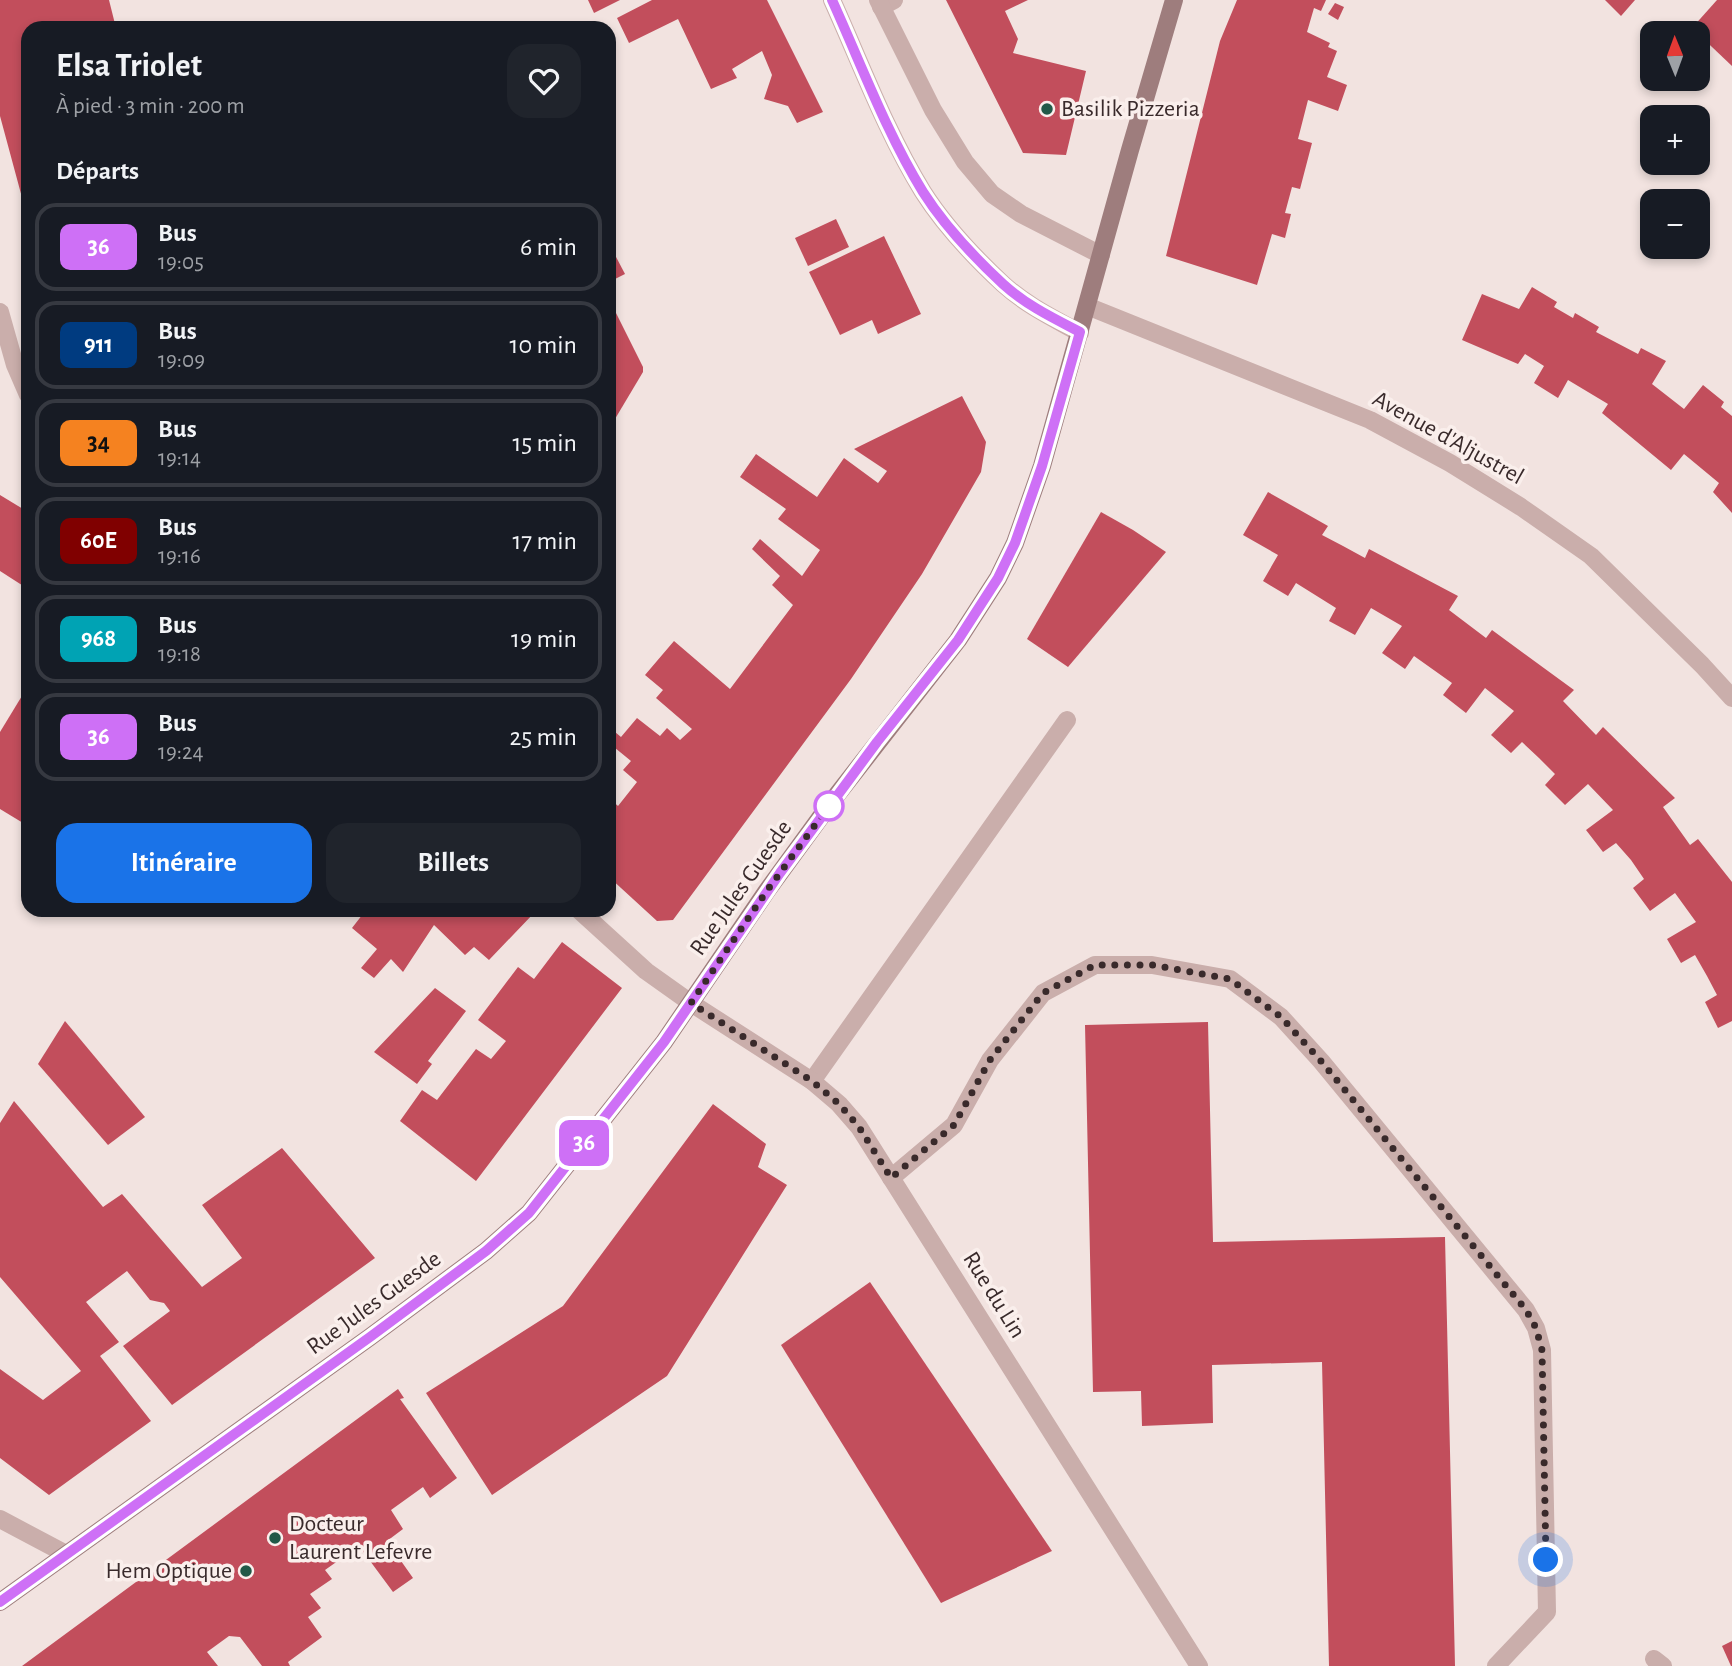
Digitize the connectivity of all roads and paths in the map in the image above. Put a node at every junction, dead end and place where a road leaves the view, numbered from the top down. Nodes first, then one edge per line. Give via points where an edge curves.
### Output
1 (832, 0) edge
2 (1174, 0) edge
3 (884, 2) edge
4 (1101, 255) junction
5 (1087, 306) junction
6 (0, 312) edge
7 (1080, 332) junction
8 (21, 379) edge
9 (1732, 698) edge
10 (1067, 720) dead end
11 (587, 917) edge
12 (691, 1003) junction
13 (812, 1081) junction
14 (891, 1178) junction
15 (0, 1520) edge
16 (66, 1554) junction
17 (0, 1602) edge
18 (1199, 1666) edge
19 (1496, 1666) edge

1 - 7 street via 924,193 1005,286
2 - 4 main road, Rue Jules Guesde
3 - 4 street via 933,110 965,162 992,194
4 - 5 main road, Rue Jules Guesde
5 - 7 main road, Rue Jules Guesde
5 - 9 street, Avenue d'Aljustrel via 1370,420 1450,463 1591,556
6 - 8 street
7 - 12 main road, Rue Jules Guesde via 1042,466 998,578 958,640 766,892
10 - 13 street
11 - 12 street, Rue du Lin via 646,971
12 - 13 street, Rue du Lin
12 - 16 main road, Rue Jules Guesde via 529,1213 486,1251
13 - 14 street, Rue du Lin via 859,1127
14 - 18 street, Rue du Lin
14 - 19 street via 954,1125 990,1060 1043,993 1095,965 1152,965 1230,979 1281,1017 1472,1242 1536,1328 1542,1350 1547,1612
15 - 16 street
16 - 17 main road, Rue Jules Guesde

